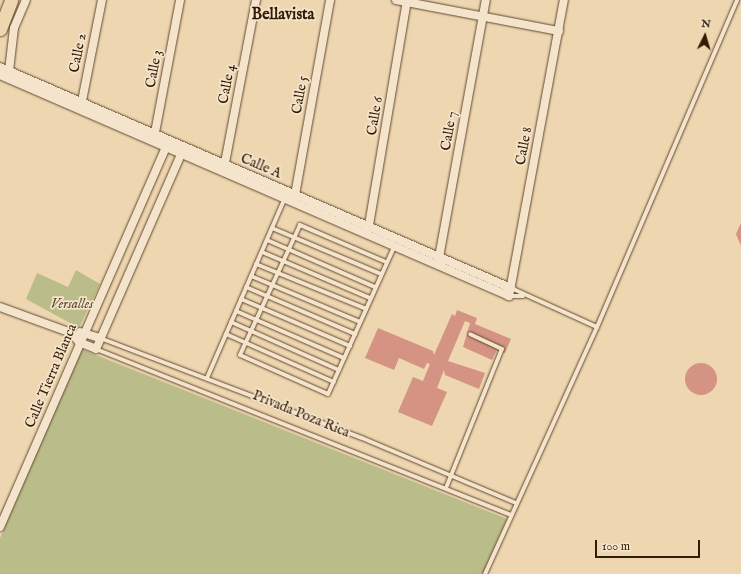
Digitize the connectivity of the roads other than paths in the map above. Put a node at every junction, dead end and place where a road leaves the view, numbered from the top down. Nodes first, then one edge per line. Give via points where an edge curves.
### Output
1 (12, 0) edge
2 (26, 0) edge
3 (102, 0) edge
4 (180, 0) edge
5 (256, 0) edge
6 (330, 0) edge
7 (396, 0) edge
8 (486, 0) edge
9 (564, 0) edge
10 (737, 0) edge
11 (407, 1) edge
12 (483, 16) junction
13 (0, 29) edge
14 (559, 31) junction
15 (0, 67) edge
16 (9, 71) junction
17 (0, 75) edge
18 (81, 107) junction
19 (154, 138) junction
20 (168, 144) junction
21 (185, 146) junction
22 (181, 154) junction
23 (224, 169) junction
24 (295, 195) junction
25 (284, 200) junction
26 (369, 227) junction
27 (272, 228) junction
28 (368, 236) junction
29 (294, 237) junction
30 (267, 240) junction
31 (396, 243) junction
32 (289, 250) junction
33 (262, 252) junction
34 (284, 261) junction
35 (386, 262) junction
36 (438, 262) junction
37 (256, 264) junction
38 (277, 273) junction
39 (381, 274) junction
40 (252, 276) junction
41 (273, 284) junction
42 (246, 287) junction
43 (375, 287) junction
44 (510, 292) junction
45 (267, 296) junction
46 (523, 296) junction
47 (370, 298) junction
48 (241, 299) junction
49 (0, 307) edge
50 (262, 308) junction
51 (366, 309) junction
52 (236, 311) junction
53 (256, 320) junction
54 (231, 322) junction
55 (360, 322) junction
56 (597, 327) junction
57 (84, 331) junction
58 (250, 331) junction
59 (71, 333) junction
60 (226, 334) junction
61 (355, 334) junction
62 (470, 334) dead end
63 (100, 338) junction
64 (80, 342) junction
65 (245, 343) junction
66 (350, 346) junction
67 (96, 349) junction
68 (344, 358) junction
69 (339, 370) junction
70 (207, 378) junction
71 (334, 382) junction
72 (451, 476) junction
73 (446, 488) junction
74 (516, 503) junction
75 (510, 515) junction
76 (0, 527) edge
77 (485, 574) edge

1 - 13 main road
2 - 16 street via 14,28
3 - 18 street, Calle 2
4 - 19 street, Calle 3
5 - 23 street, Calle 4
6 - 24 street, Calle 5
7 - 11 street
8 - 12 street, Calle 7
9 - 14 street, Calle 8
10 - 56 lane
11 - 12 street
11 - 26 street, Calle 6
12 - 14 street
12 - 36 street, Calle 7
14 - 44 street, Calle 8
15 - 16 street, Calle A
16 - 18 street, Calle A
17 - 18 street, Calle A
18 - 19 street, Calle A
19 - 20 street, Calle A
20 - 21 street, Calle A
20 - 22 street, Calle A
20 - 57 street, Calle Tierra Blanca
21 - 22 street
21 - 23 street, Calle A
22 - 23 street, Calle A
22 - 63 street
23 - 24 street, Calle A
23 - 25 street, Calle A
24 - 25 street
24 - 26 street, Calle A
25 - 27 lane
25 - 28 street, Calle A
26 - 28 street, Calle 6
26 - 31 street, Calle A
27 - 29 lane
27 - 30 lane
28 - 31 street, Calle A
29 - 32 lane
29 - 35 lane via 300,225
29 - 39 lane
30 - 32 lane
30 - 33 lane
31 - 35 lane
31 - 36 street, Calle A
32 - 34 lane
32 - 43 lane
33 - 34 lane
33 - 37 lane
34 - 38 lane
34 - 47 lane
35 - 39 lane
36 - 44 street, Calle A
37 - 38 lane
37 - 40 lane
38 - 41 lane
38 - 51 lane
39 - 43 lane
40 - 41 lane
40 - 42 lane
41 - 45 lane
41 - 55 lane
42 - 45 lane
42 - 48 lane
43 - 47 lane
44 - 46 lane
44 - 46 lane
45 - 50 lane
45 - 61 lane
46 - 56 lane
47 - 51 lane
48 - 50 lane
48 - 52 lane
49 - 59 street
50 - 53 lane
50 - 66 lane
51 - 55 lane
52 - 53 lane
52 - 54 lane
53 - 58 lane
53 - 68 lane
54 - 58 lane
54 - 60 lane
55 - 61 lane
56 - 74 lane
57 - 59 street
57 - 63 street
57 - 64 street, Calle Tierra Blanca
58 - 65 lane
58 - 69 lane
59 - 64 street
60 - 65 lane
60 - 70 lane
61 - 66 lane
62 - 72 lane via 502,349
63 - 67 street
63 - 70 lane
64 - 67 street, Privada Poza Rica
64 - 76 street, Calle Tierra Blanca
65 - 71 lane
65 - 71 lane via 240,355 328,394
66 - 68 lane
67 - 73 lane, Privada Poza Rica
68 - 69 lane
69 - 71 lane
70 - 72 lane
72 - 73 lane
72 - 74 lane
73 - 75 lane, Privada Poza Rica
74 - 75 lane
75 - 77 lane

